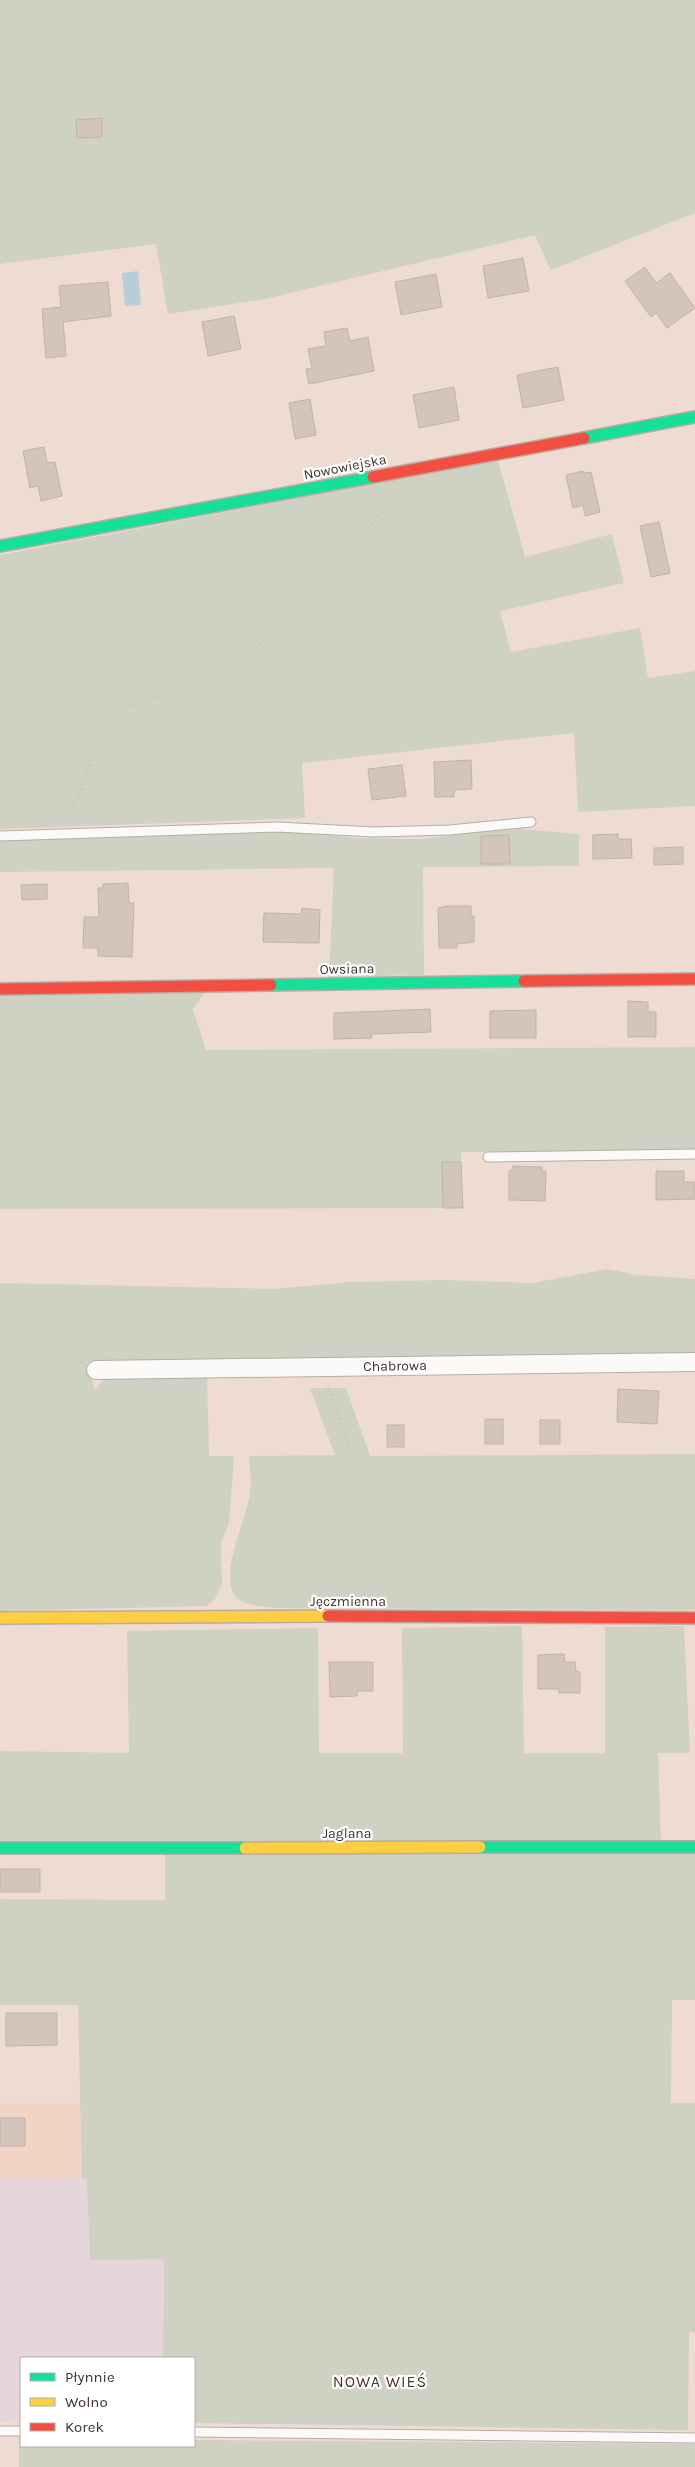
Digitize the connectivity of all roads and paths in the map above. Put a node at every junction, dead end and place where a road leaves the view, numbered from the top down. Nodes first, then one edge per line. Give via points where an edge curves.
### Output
1 (695, 418) edge
2 (410, 470) junction
3 (0, 546) edge
4 (531, 822) dead end
5 (53, 834) junction
6 (0, 836) edge
7 (695, 979) edge
8 (0, 989) edge
9 (695, 1154) edge
10 (488, 1157) dead end
11 (695, 1362) edge
12 (323, 1367) junction
13 (96, 1370) dead end
14 (349, 1448) dead end
15 (0, 1618) edge
16 (695, 1618) edge
17 (695, 1847) edge
18 (0, 1848) edge
19 (0, 2430) edge
20 (20, 2431) edge
21 (195, 2432) edge
22 (695, 2438) edge

1 - 2 street, Nowowiejska
2 - 3 street, Nowowiejska
2 - 5 path via 396,498 322,584 311,602 292,620 248,654 125,709 104,726 78,797
4 - 5 lane via 450,830 374,832 277,827
5 - 6 lane
7 - 8 street, Owsiana
9 - 10 lane
11 - 12 street, Chabrowa
12 - 13 street, Chabrowa
12 - 14 path
15 - 16 street, Jęczmienna
17 - 18 street, Jaglana
19 - 20 lane
21 - 22 lane

